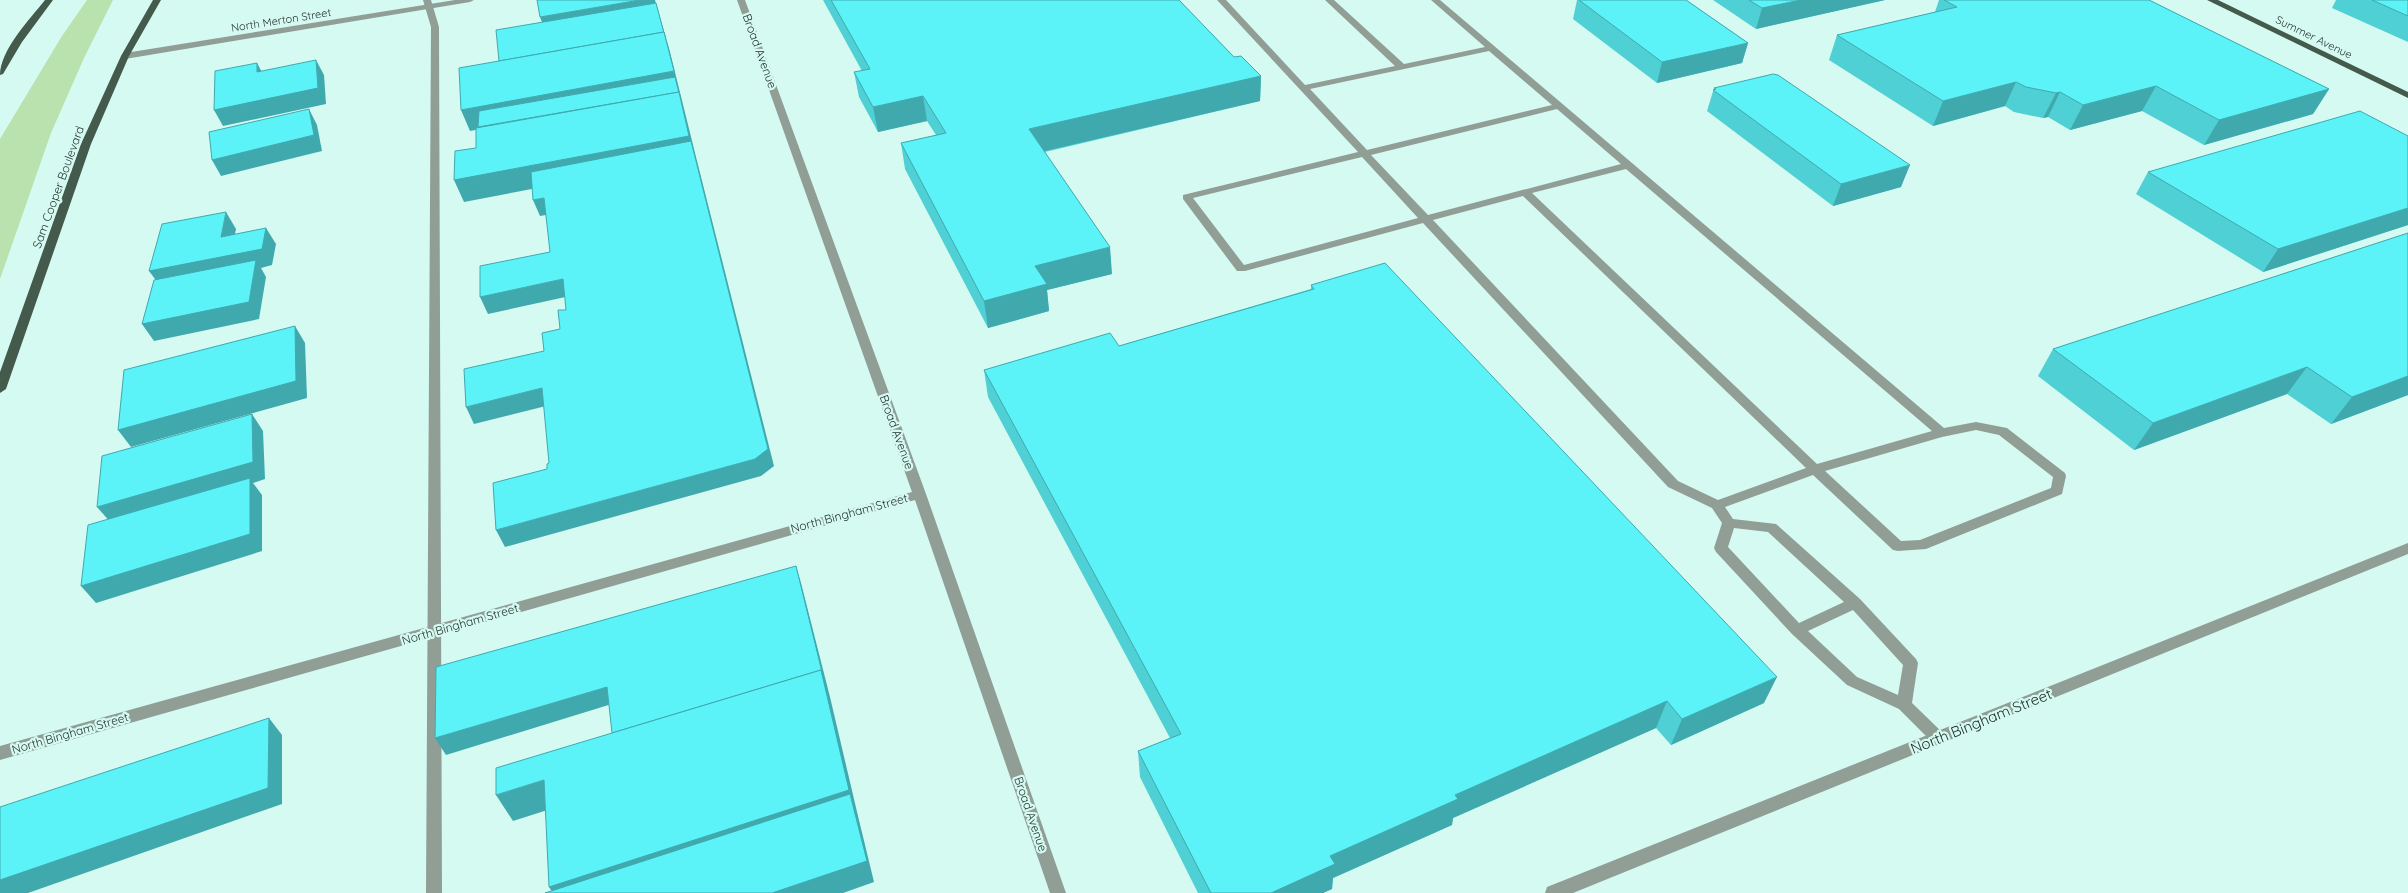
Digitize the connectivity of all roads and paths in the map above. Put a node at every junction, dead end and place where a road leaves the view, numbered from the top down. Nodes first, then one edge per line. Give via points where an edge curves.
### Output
1 (49, 0) edge
2 (157, 0) edge
3 (470, 0) edge
4 (741, 0) edge
5 (1221, 0) edge
6 (1329, 0) edge
7 (1435, 0) edge
8 (2211, 0) edge
9 (428, 4) edge
10 (1491, 48) junction
11 (125, 56) junction
12 (1402, 67) junction
13 (0, 72) edge
14 (1303, 88) junction
15 (2408, 95) edge
16 (1560, 106) junction
17 (1365, 154) junction
18 (1629, 165) junction
19 (1525, 192) junction
20 (1424, 218) junction
21 (0, 389) edge
22 (1942, 433) junction
23 (1815, 469) junction
24 (920, 494) junction
25 (1717, 505) junction
26 (1729, 523) junction
27 (2408, 548) edge
28 (1855, 603) junction
29 (1797, 630) junction
30 (434, 631) junction
31 (1904, 705) junction
32 (1938, 738) junction
33 (0, 753) edge
34 (434, 893) edge
35 (1058, 893) edge
36 (1553, 893) edge

1 - 13 main road via 18,41
2 - 11 main road, Sam Cooper Boulevard
3 - 9 street, North Merton Street
4 - 24 street, Broad Avenue
5 - 14 street
6 - 12 street
7 - 10 street
8 - 15 main road, Summer Avenue
9 - 11 street, North Merton Street
9 - 30 street via 435,27
10 - 12 street
10 - 16 street
11 - 21 main road, Sam Cooper Boulevard via 86,144
12 - 14 street
14 - 17 street
16 - 17 street
16 - 18 street
17 - 20 street
17 - 20 street via 1187,197 1241,269
18 - 19 street
18 - 22 street
19 - 20 street
19 - 23 street
20 - 25 street via 1673,484
22 - 23 street
22 - 23 street via 1976,426 2003,431 2060,476 2057,491 1921,545 1898,546
23 - 25 street
24 - 30 street, North Bingham Street
24 - 35 street, Broad Avenue
25 - 26 street
26 - 28 street via 1772,527
26 - 29 street via 1721,548
27 - 32 street, North Bingham Street
28 - 29 street
28 - 31 street via 1911,663
29 - 31 street via 1852,681
30 - 33 street, North Bingham Street
30 - 34 street
31 - 32 street
32 - 36 street, North Bingham Street

